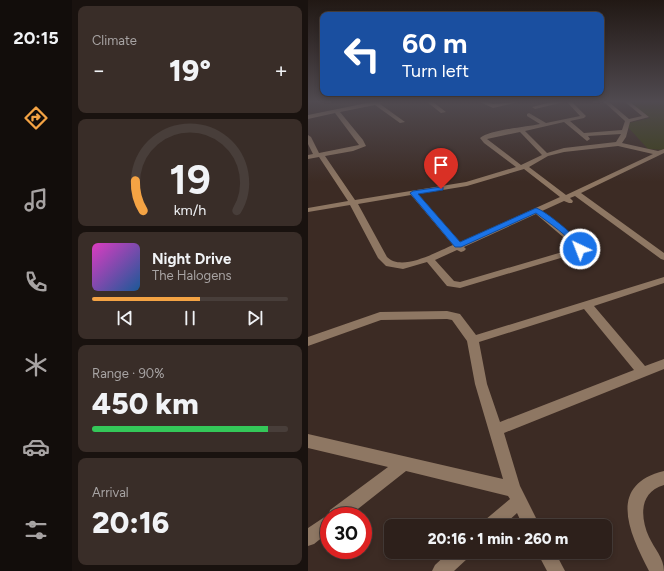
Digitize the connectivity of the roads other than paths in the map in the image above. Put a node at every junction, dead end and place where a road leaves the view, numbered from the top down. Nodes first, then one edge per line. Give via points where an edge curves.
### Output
1 (351, 129) edge
2 (528, 129) edge
3 (575, 129) edge
4 (625, 129) edge
5 (521, 130) junction
6 (624, 132) junction
7 (582, 135) junction
8 (308, 137) edge
9 (618, 144) junction
10 (596, 147) junction
11 (662, 153) edge
12 (319, 155) junction
13 (546, 155) junction
14 (308, 157) edge
15 (522, 167) junction
16 (413, 193) junction
17 (578, 195) junction
18 (566, 199) junction
19 (351, 202) junction
20 (308, 210) edge
21 (538, 212) junction
22 (460, 248) junction
23 (664, 256) edge
24 (431, 262) junction
25 (664, 280) edge
26 (586, 304) junction
27 (473, 340) junction
28 (308, 342) edge
29 (664, 364) edge
30 (643, 372) junction
31 (496, 430) junction
32 (308, 441) edge
33 (406, 463) junction
34 (664, 478) edge
35 (516, 495) junction
36 (348, 507) edge
37 (497, 519) edge
38 (528, 519) edge
39 (320, 529) edge
40 (308, 538) edge
41 (454, 559) edge
42 (550, 559) edge
43 (441, 571) edge
44 (556, 571) edge
45 (658, 571) edge

1 - 12 street via 363,146
2 - 5 street
3 - 7 street
4 - 6 street
5 - 13 street
5 - 15 street via 483,138
6 - 7 street
6 - 9 street
7 - 10 street
8 - 12 street
9 - 10 street
9 - 11 street
10 - 13 street via 564,150
11 - 17 street
12 - 14 street
12 - 19 street via 333,171
13 - 15 street
15 - 16 street via 467,184
15 - 18 street
16 - 19 street
16 - 22 street
17 - 18 street
17 - 23 street
18 - 21 street
19 - 20 street
19 - 24 street via 389,264 403,266
21 - 22 street
21 - 24 street via 578,244 580,249 460,285 451,284
22 - 24 street
25 - 26 street
26 - 27 street
26 - 30 street
27 - 28 street via 456,317 447,314 380,316
27 - 31 street via 481,384
29 - 30 street
30 - 31 street
31 - 35 street
32 - 33 street
33 - 35 street
33 - 36 street
34 - 45 street via 645,484 638,494 636,508 639,534
35 - 37 street
35 - 38 street
39 - 40 street
41 - 43 street
42 - 44 street

